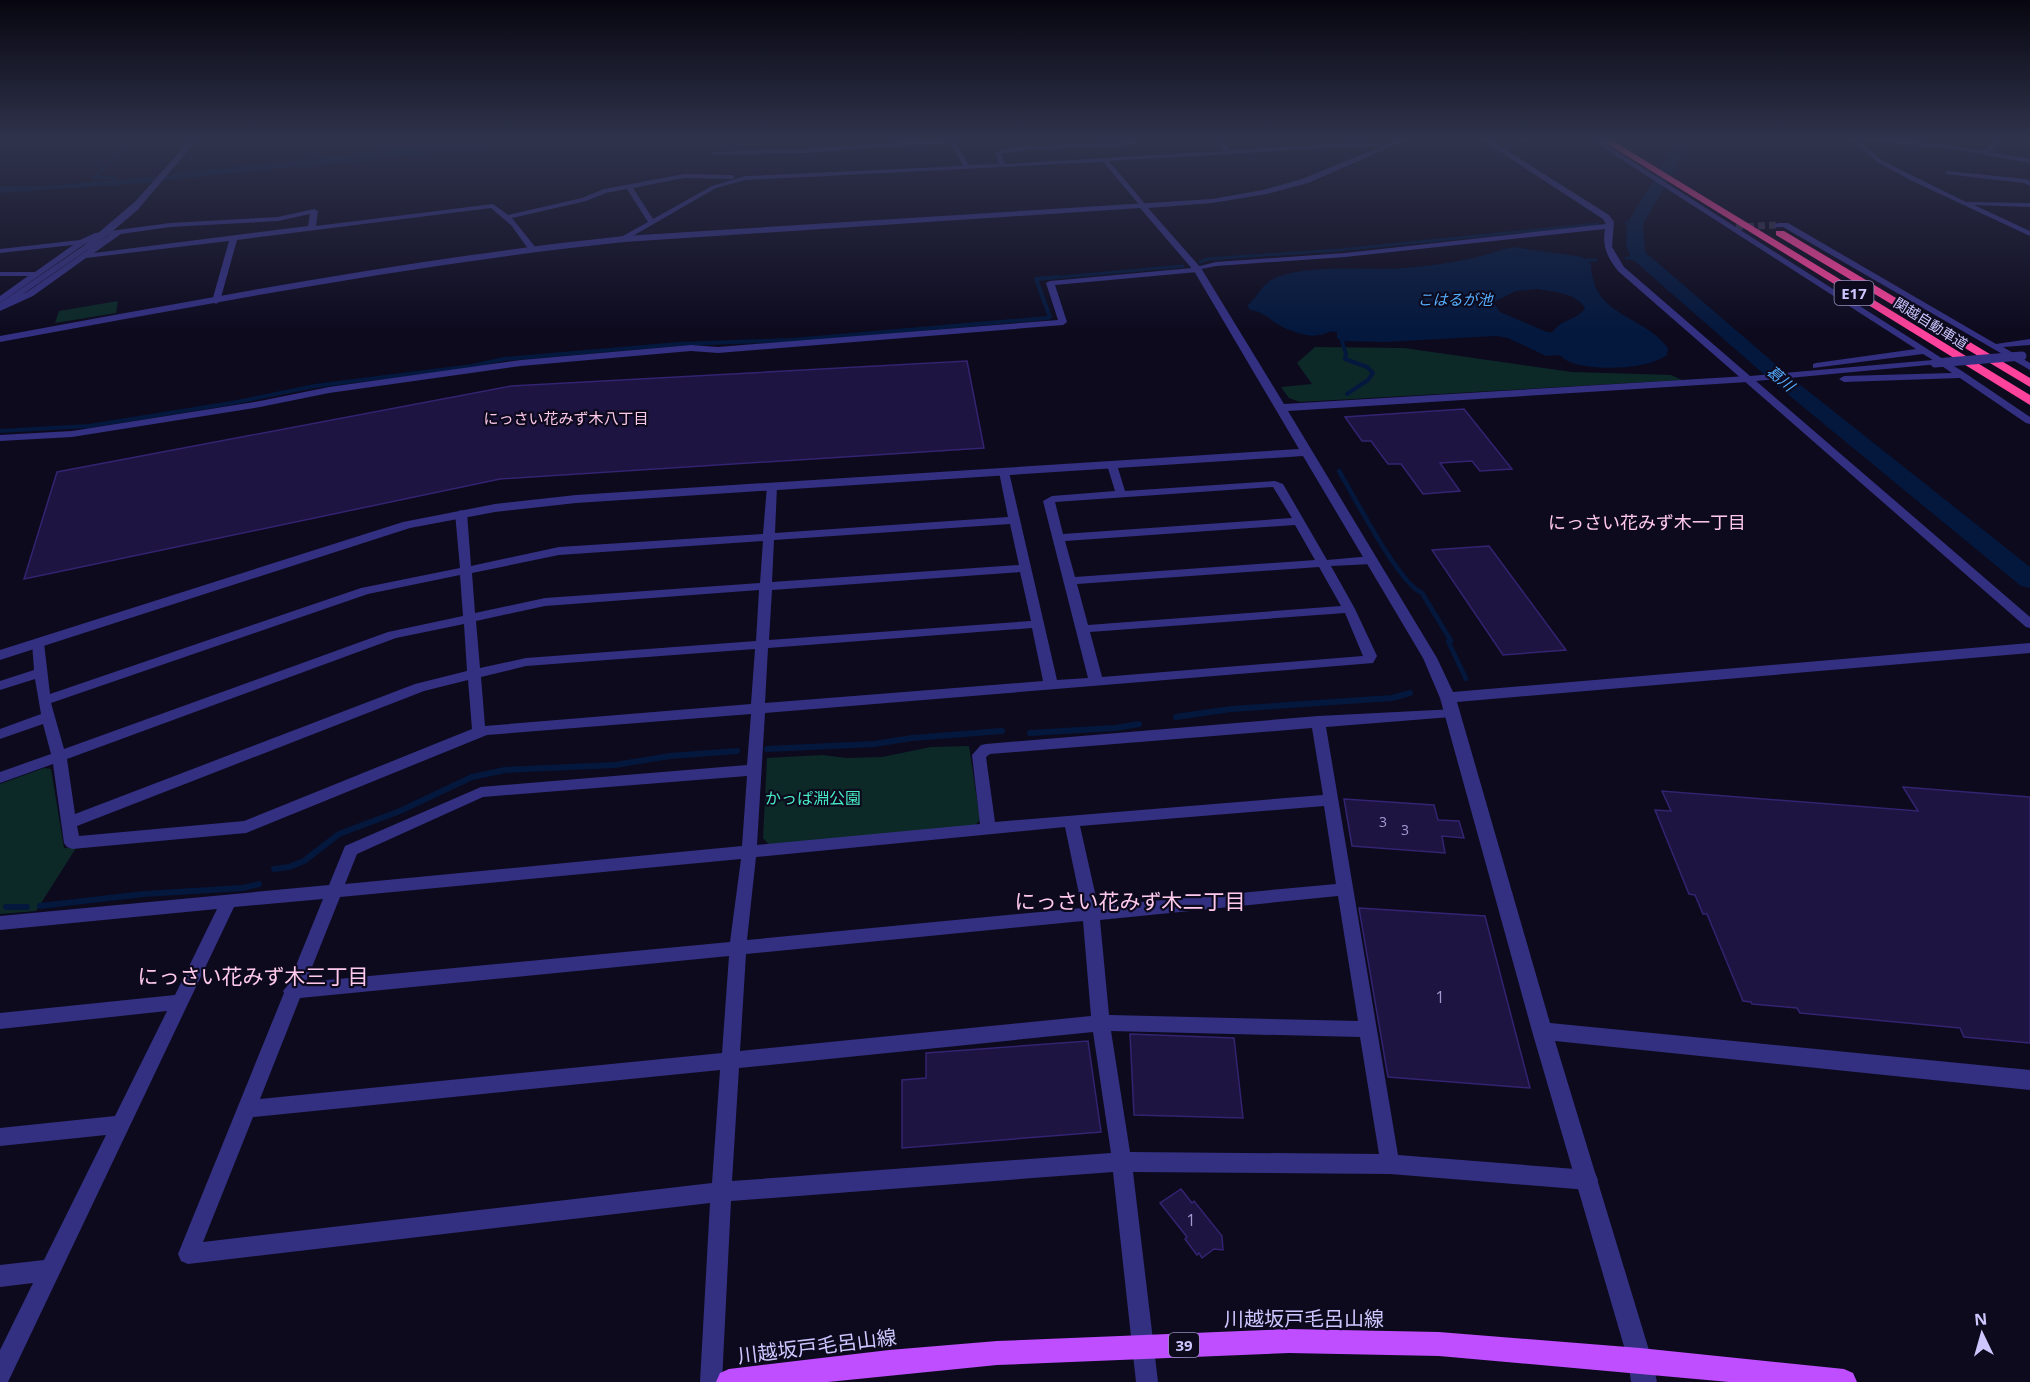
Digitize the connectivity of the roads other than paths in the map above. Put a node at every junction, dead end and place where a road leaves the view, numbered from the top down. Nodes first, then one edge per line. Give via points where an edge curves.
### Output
1 (140, 202) edge
2 (573, 202) edge
3 (639, 202) edge
4 (687, 202) edge
5 (1139, 202) edge
6 (1194, 202) edge
7 (1585, 202) edge
8 (1702, 202) edge
9 (1708, 202) edge
10 (1711, 202) edge
11 (1967, 202) edge
12 (1977, 202) edge
13 (2030, 205) edge
14 (1143, 207) junction
15 (507, 217) junction
16 (652, 223) junction
17 (1778, 225) tunnel mouth
18 (1609, 226) junction
19 (312, 227) junction
20 (2030, 228) edge
21 (2019, 229) junction
22 (121, 231) junction
23 (2030, 234) edge
24 (234, 238) junction
25 (624, 238) junction
26 (86, 243) junction
27 (532, 248) junction
28 (0, 251) edge
29 (86, 256) junction
30 (1197, 269) junction
31 (0, 274) edge
32 (35, 274) junction
33 (0, 300) edge
34 (216, 301) junction
35 (0, 308) edge
36 (0, 339) edge
37 (2030, 342) edge
38 (1996, 347) junction
39 (1924, 351) junction
40 (2026, 356) edge
41 (2030, 367) edge
42 (1793, 375) junction
43 (1962, 375) junction
44 (1753, 379) junction
45 (2030, 383) edge
46 (2030, 401) edge
47 (1279, 408) junction
48 (2030, 421) edge
49 (0, 438) edge
50 (1305, 452) junction
51 (1112, 465) junction
52 (1004, 472) junction
53 (772, 486) junction
54 (1121, 494) junction
55 (460, 513) junction
56 (1014, 520) junction
57 (1300, 521) junction
58 (769, 538) junction
59 (1059, 538) junction
60 (1372, 560) junction
61 (1323, 564) junction
62 (1024, 568) junction
63 (467, 571) junction
64 (1071, 581) junction
65 (766, 588) junction
66 (1348, 609) junction
67 (470, 619) junction
68 (1038, 624) junction
69 (2030, 624) edge
70 (1083, 629) junction
71 (39, 643) junction
72 (762, 646) junction
73 (2030, 648) edge
74 (0, 655) edge
75 (41, 672) junction
76 (474, 673) junction
77 (1096, 681) junction
78 (1051, 685) junction
79 (0, 686) edge
80 (44, 701) junction
81 (1450, 705) junction
82 (758, 710) junction
83 (48, 717) junction
84 (1318, 721) junction
85 (479, 732) junction
86 (0, 734) edge
87 (59, 757) junction
88 (753, 770) junction
89 (0, 778) edge
90 (1331, 800) junction
91 (1071, 821) junction
92 (71, 822) junction
93 (987, 830) junction
94 (748, 854) junction
95 (1346, 889) junction
96 (332, 892) junction
97 (229, 901) junction
98 (1091, 914) junction
99 (0, 923) edge
100 (738, 949) junction
101 (292, 991) junction
102 (181, 1002) junction
103 (0, 1021) edge
104 (1101, 1023) junction
105 (1369, 1029) junction
106 (1542, 1031) junction
107 (730, 1060) junction
108 (2030, 1080) edge
109 (246, 1109) junction
110 (122, 1124) junction
111 (0, 1137) edge
112 (1122, 1162) junction
113 (1390, 1164) junction
114 (1588, 1180) junction
115 (721, 1192) junction
116 (50, 1270) junction
117 (0, 1276) edge
118 (1143, 1347) junction
119 (1642, 1371) edge
120 (0, 1374) edge
121 (711, 1382) edge
122 (729, 1382) edge
123 (1147, 1382) edge
124 (1844, 1382) edge

1 - 26 street, bridge
2 - 15 street
3 - 16 street
4 - 16 street
5 - 14 street
6 - 14 street
7 - 18 street via 1606,216
8 - 39 street via 1732,227
9 - 46 highway, 関越自動車道 / E17
10 - 45 highway, 関越自動車道 / E17
11 - 21 street
12 - 13 street
14 - 25 street
14 - 30 street
15 - 19 street via 493,206
15 - 27 street
16 - 25 street
17 - 38 street via 1785,225
18 - 30 street via 1345,255 1216,264
18 - 44 street via 1606,243 1621,269
19 - 22 street via 314,211 278,219
19 - 24 street
20 - 21 street
21 - 23 street
22 - 26 street via 95,235
22 - 29 street
24 - 29 street
24 - 34 street
25 - 27 street
26 - 28 street
26 - 32 street
26 - 35 street
27 - 34 street
29 - 35 street via 30,294
30 - 47 street
30 - 49 street via 1050,283 1063,322 521,363 329,390 72,434
31 - 32 street
32 - 33 street
34 - 36 street
37 - 38 street
38 - 41 street
39 - 42 street via 1806,368
39 - 43 street
40 - 42 street, bridge
42 - 43 street via 1831,380
42 - 44 street
43 - 48 street
44 - 47 street
44 - 69 street
47 - 50 street
50 - 51 street
50 - 60 street
51 - 52 street
51 - 54 street
52 - 53 street
52 - 56 street
53 - 55 street via 576,499
53 - 58 street
54 - 57 street via 1275,484
54 - 59 street via 1050,500
55 - 63 street
55 - 71 street via 407,525
56 - 58 street
56 - 62 street
57 - 59 street
57 - 61 street
58 - 63 street via 559,551
58 - 65 street
59 - 64 street
60 - 61 street
60 - 81 street via 1430,658
61 - 64 street
61 - 66 street
62 - 65 street
62 - 68 street
63 - 67 street
63 - 80 street via 364,591
64 - 70 street
65 - 67 street via 544,602
65 - 72 street
66 - 70 street
66 - 77 street via 1370,656 1368,660
67 - 76 street
67 - 87 street via 393,635
68 - 72 street
68 - 78 street
70 - 77 street
71 - 74 street
71 - 75 street
72 - 76 street via 526,662
72 - 82 street
73 - 81 street
75 - 79 street
75 - 80 street
76 - 85 street
76 - 92 street via 420,687
77 - 78 street
78 - 82 street
80 - 83 street
81 - 84 street
81 - 106 street
82 - 85 street
82 - 88 street
83 - 86 street
83 - 87 street
84 - 90 street
84 - 93 street via 986,749 980,755
85 - 92 street via 246,827 72,843
87 - 89 street
87 - 92 street
88 - 94 street
88 - 96 street via 481,792 351,850
90 - 91 street
90 - 95 street
91 - 93 street
91 - 98 street
93 - 94 street
94 - 96 street
94 - 100 street
95 - 98 street
95 - 105 street
96 - 97 street
96 - 101 street
97 - 99 street
97 - 102 street
98 - 100 street
98 - 104 street
100 - 101 street
100 - 107 street
101 - 109 street
102 - 103 street
102 - 110 street
104 - 105 street
104 - 107 street
104 - 112 street
105 - 113 street
106 - 108 street
106 - 114 street
107 - 109 street
107 - 115 street
109 - 115 street via 188,1254
110 - 111 street
110 - 116 street
112 - 113 street
112 - 115 street
112 - 118 street
113 - 114 street
114 - 119 street
115 - 121 street
116 - 117 street
116 - 120 street
118 - 119 main road, 川越坂戸毛呂山線 / 39 via 1289,1341 1439,1344
118 - 122 main road, 川越坂戸毛呂山線 / 39 via 889,1362
118 - 123 street
119 - 124 main road, 川越坂戸毛呂山線 / 39

